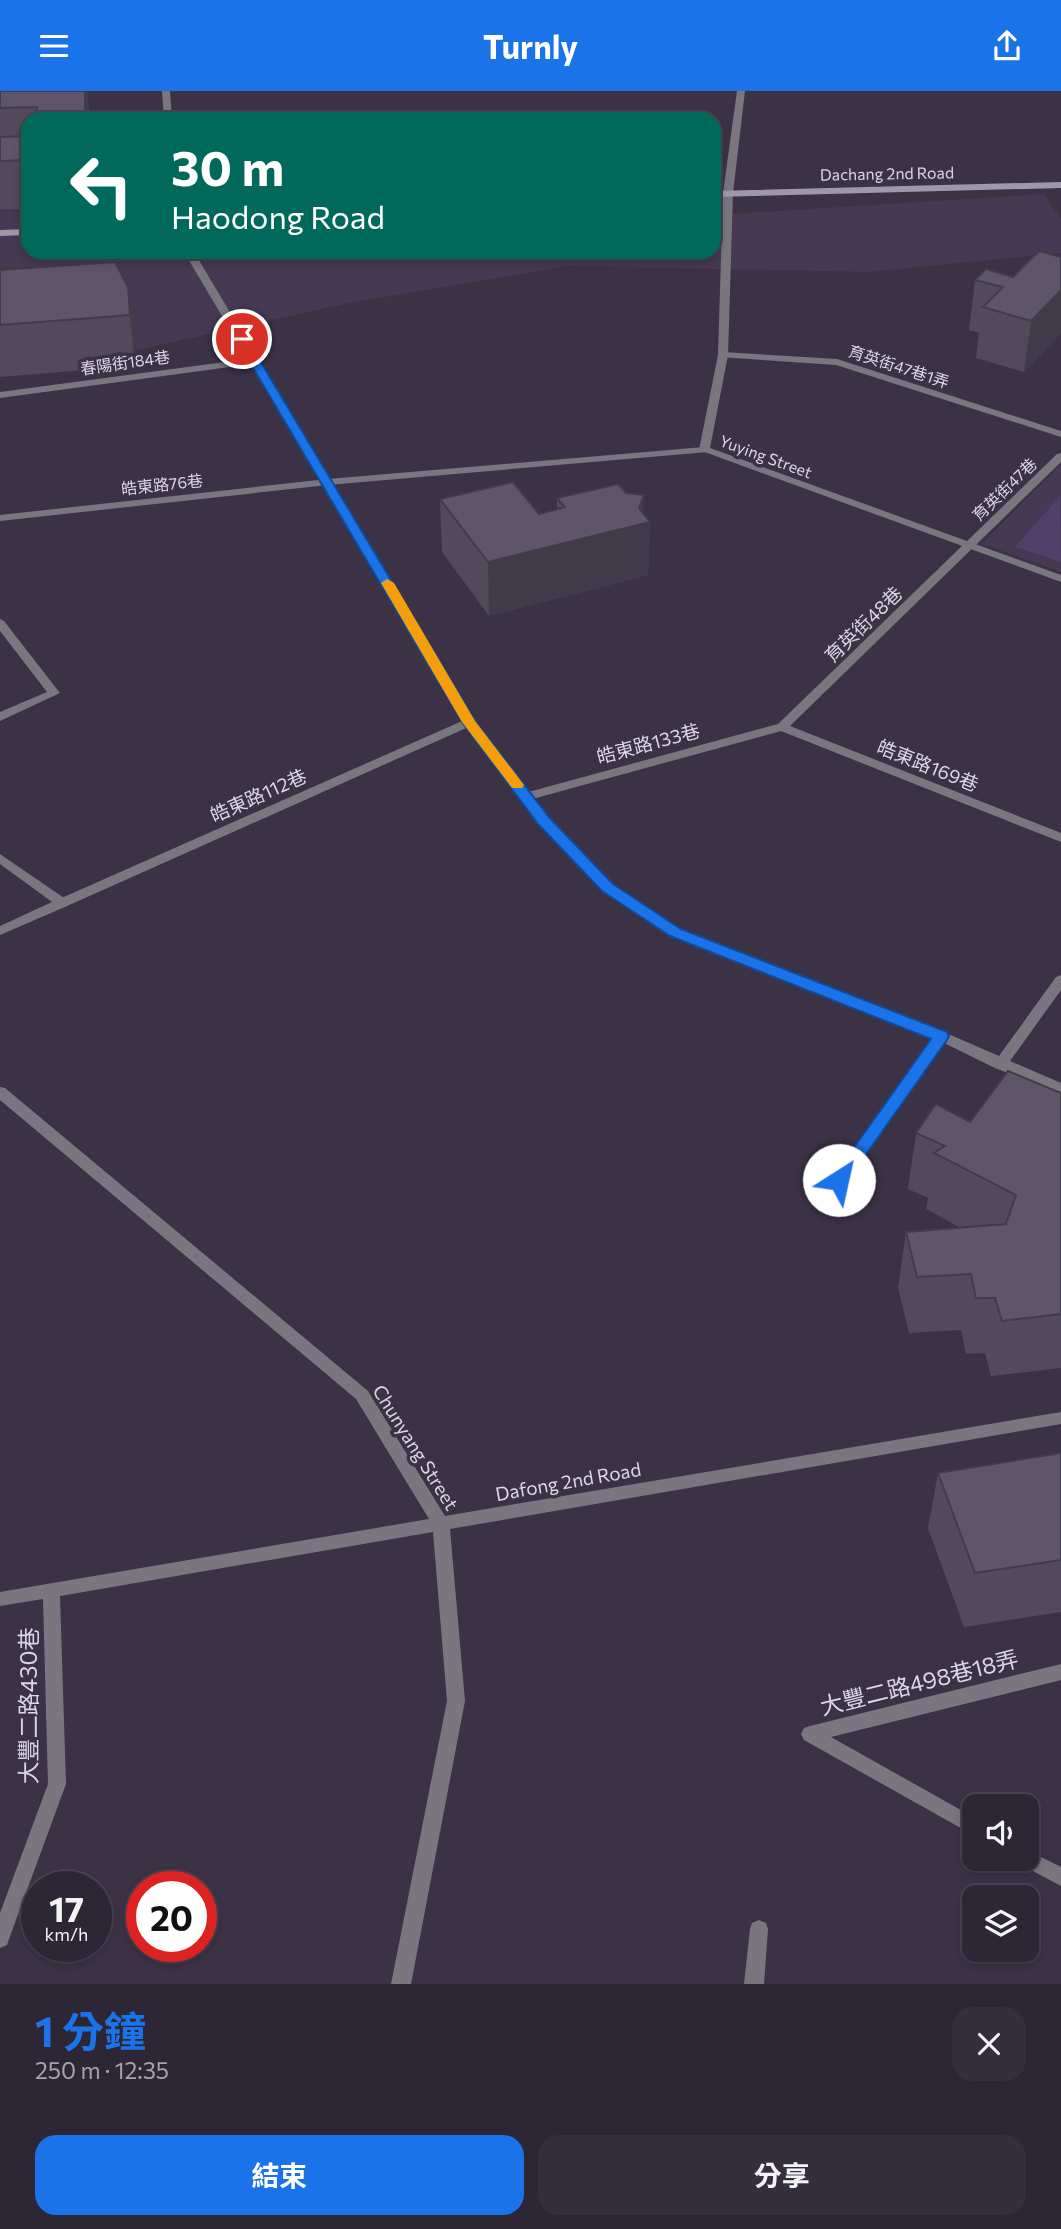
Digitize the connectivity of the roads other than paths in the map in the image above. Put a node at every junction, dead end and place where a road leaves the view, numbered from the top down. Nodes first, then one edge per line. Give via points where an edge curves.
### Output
1 (166, 91) edge
2 (741, 91) edge
3 (168, 112) edge
4 (1061, 185) edge
5 (728, 193) junction
6 (721, 194) edge
7 (21, 232) edge
8 (0, 233) edge
9 (193, 259) edge
10 (723, 355) junction
11 (255, 361) junction
12 (0, 395) edge
13 (1061, 434) edge
14 (704, 450) junction
15 (1061, 456) edge
16 (328, 482) junction
17 (0, 518) edge
18 (968, 545) junction
19 (1061, 579) edge
20 (0, 623) edge
21 (0, 717) edge
22 (469, 722) junction
23 (782, 727) junction
24 (526, 797) junction
25 (1061, 838) edge
26 (0, 858) edge
27 (62, 903) junction
28 (0, 931) edge
29 (1061, 979) edge
30 (941, 1036) junction
31 (1000, 1064) junction
32 (1061, 1089) edge
33 (0, 1092) edge
34 (839, 1180) dead end
35 (1061, 1418) edge
36 (441, 1524) junction
37 (51, 1590) junction
38 (0, 1599) edge
39 (1061, 1672) edge
40 (962, 1821) edge
41 (1039, 1865) edge
42 (1061, 1877) edge
43 (759, 1929) dead end
44 (0, 1938) edge
45 (401, 1984) edge
46 (754, 1984) edge

1 - 3 street
2 - 5 street, Yuying Street
4 - 5 street, Dachang 2nd Road
5 - 6 street, Dachang 2nd Road
5 - 10 street, Yuying Street
7 - 8 street
9 - 11 street
10 - 13 street, 育英街47巷1弄 via 837,362
10 - 14 street, Yuying Street
11 - 12 street, 春陽街184巷
11 - 16 street
14 - 16 street, 皓東路76巷
14 - 18 street, Yuying Street
15 - 18 street, 育英街47巷
16 - 17 street, 皓東路76巷
16 - 22 street
18 - 19 street, Yuying Street
18 - 23 street, 育英街48巷
20 - 21 street via 54,693
22 - 24 street
22 - 27 street, 皓東路112巷
23 - 24 street, 皓東路133巷
23 - 25 street, 皓東路169巷
24 - 30 street via 607,888 676,933
26 - 27 street
27 - 28 street
29 - 31 street
30 - 31 street
30 - 34 street
31 - 32 street
33 - 36 street, Chunyang Street via 362,1395
35 - 36 street, Dafong 2nd Road
36 - 37 street, Dafong 2nd Road
36 - 45 street, Chunyang Street via 456,1701
37 - 38 street, Dafong 2nd Road
37 - 44 street, 大豐二路430巷 via 57,1784
39 - 40 street, 大豐二路498巷18弄 via 810,1734
41 - 42 street
43 - 46 street

